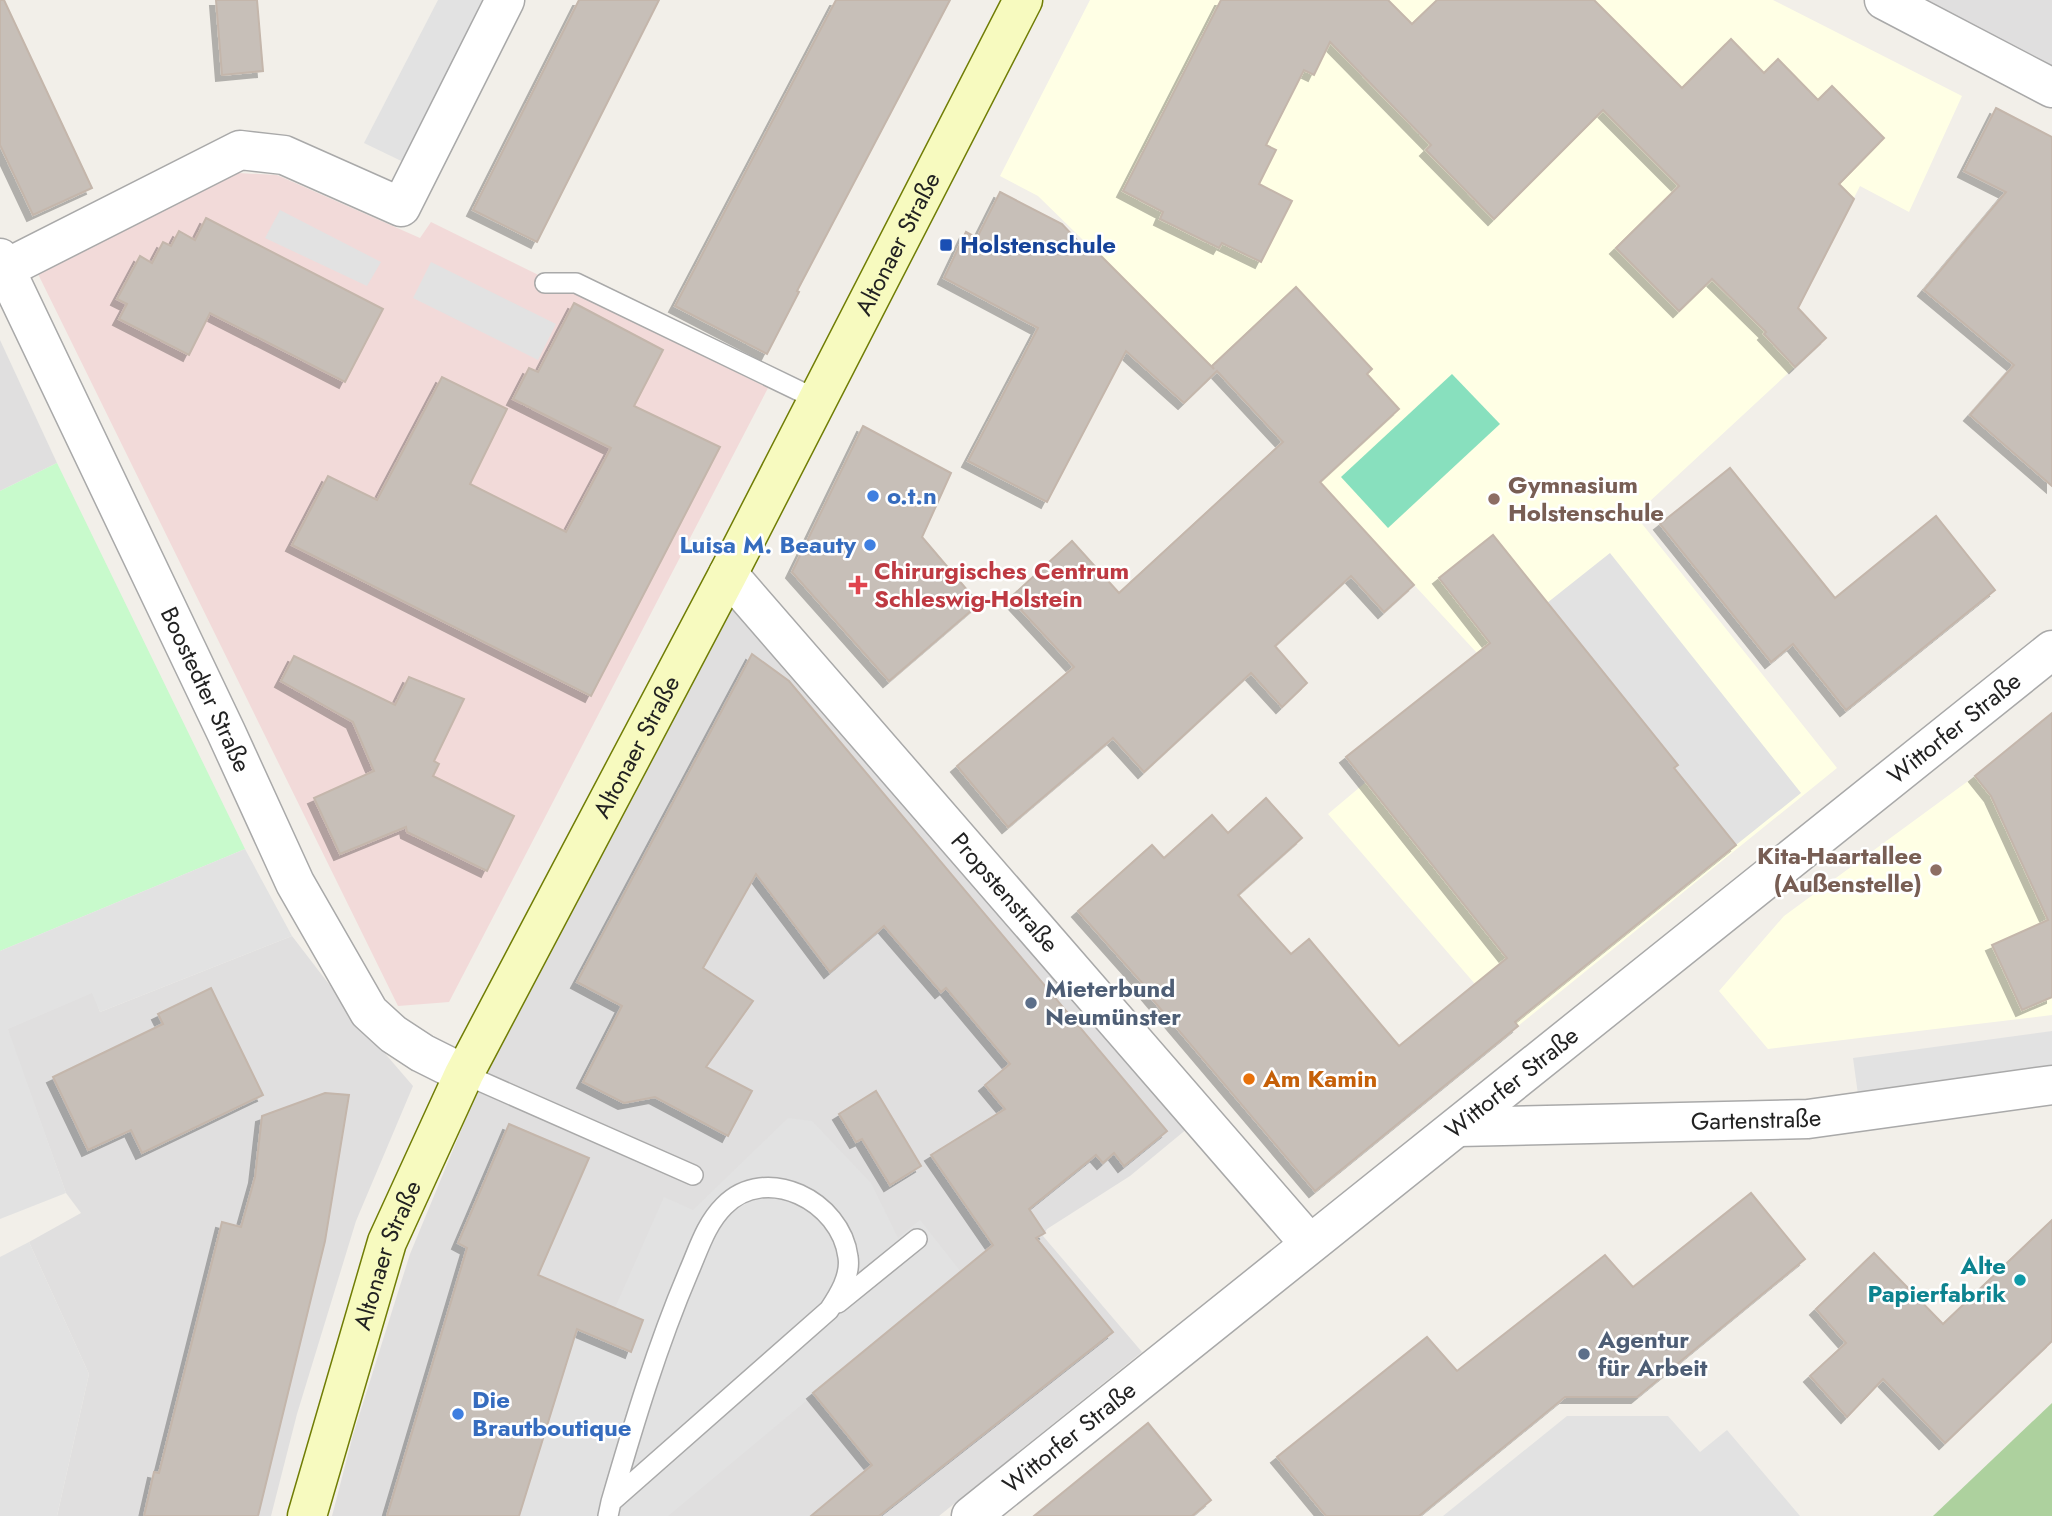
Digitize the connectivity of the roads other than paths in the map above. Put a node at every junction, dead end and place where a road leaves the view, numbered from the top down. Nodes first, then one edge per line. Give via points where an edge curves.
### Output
1 (505, 0) edge
2 (1023, 0) edge
3 (1884, 0) edge
4 (2052, 88) edge
5 (2, 263) edge
6 (545, 283) dead end
7 (818, 400) junction
8 (728, 574) junction
9 (2052, 650) edge
10 (464, 1074) junction
11 (2052, 1085) edge
12 (1458, 1127) junction
13 (693, 1175) dead end
14 (917, 1239) dead end
15 (1308, 1243) junction
16 (829, 1310) junction
17 (609, 1509) edge
18 (307, 1516) edge
19 (971, 1516) edge

1 - 5 street via 401,207 284,155 240,150
2 - 7 main road, Altonaer Straße
3 - 4 street
5 - 10 street, Boostedter Straße via 295,883 369,1012 412,1046
6 - 7 lane via 576,283
7 - 8 main road, Altonaer Straße
8 - 10 main road, Altonaer Straße
8 - 15 street, Propstenstraße
9 - 12 street, Wittorfer Straße
10 - 13 lane
10 - 18 main road, Altonaer Straße via 387,1242
11 - 12 street, Gartenstraße via 1808,1119
12 - 15 street, Wittorfer Straße
14 - 16 lane
15 - 19 street, Wittorfer Straße
16 - 17 lane
16 - 17 lane via 841,1293 848,1258 828,1216 802,1195 767,1186 726,1203 711,1220 660,1339

